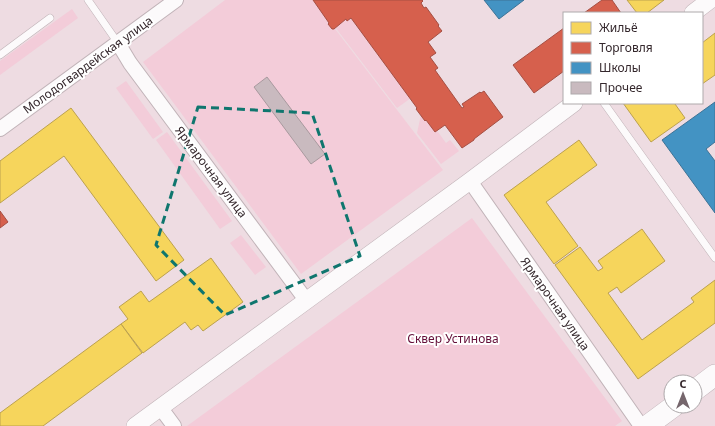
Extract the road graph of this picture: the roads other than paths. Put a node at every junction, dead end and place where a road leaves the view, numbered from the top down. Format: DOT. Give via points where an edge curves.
graph roads {
  1 [pos="88,0"];
  2 [pos="176,0"];
  3 [pos="710,0"];
  4 [pos="694,12"];
  5 [pos="50,18"];
  6 [pos="118,43"];
  7 [pos="0,55"];
  8 [pos="573,104"];
  9 [pos="605,104"];
  10 [pos="0,130"];
  11 [pos="470,181"];
  12 [pos="715,258"];
  13 [pos="306,300"];
  14 [pos="715,375"];
  15 [pos="703,384"];
  16 [pos="160,407"];
  17 [pos="663,414"];
  18 [pos="135,426"];
  19 [pos="174,426"];
  20 [pos="641,426"];
  21 [pos="647,426"];
  1 -- 6 [label="lane"];
  2 -- 6 [label="street, Молодогвардейская улица"];
  3 -- 4 [label="street"];
  5 -- 7 [label="lane"];
  6 -- 10 [label="street, Молодогвардейская улица"];
  6 -- 13 [label="street, Ярмарочная улица" via="134,69"];
  8 -- 11 [label="street"];
  9 -- 12 [label="lane"];
  11 -- 13 [label="street"];
  11 -- 20 [label="street, Ярмарочная улица"];
  13 -- 16 [label="street"];
  14 -- 15 [label="main road"];
  16 -- 18 [label="street"];
  16 -- 19 [label="street"];
  17 -- 21 [label="main road"];
}
